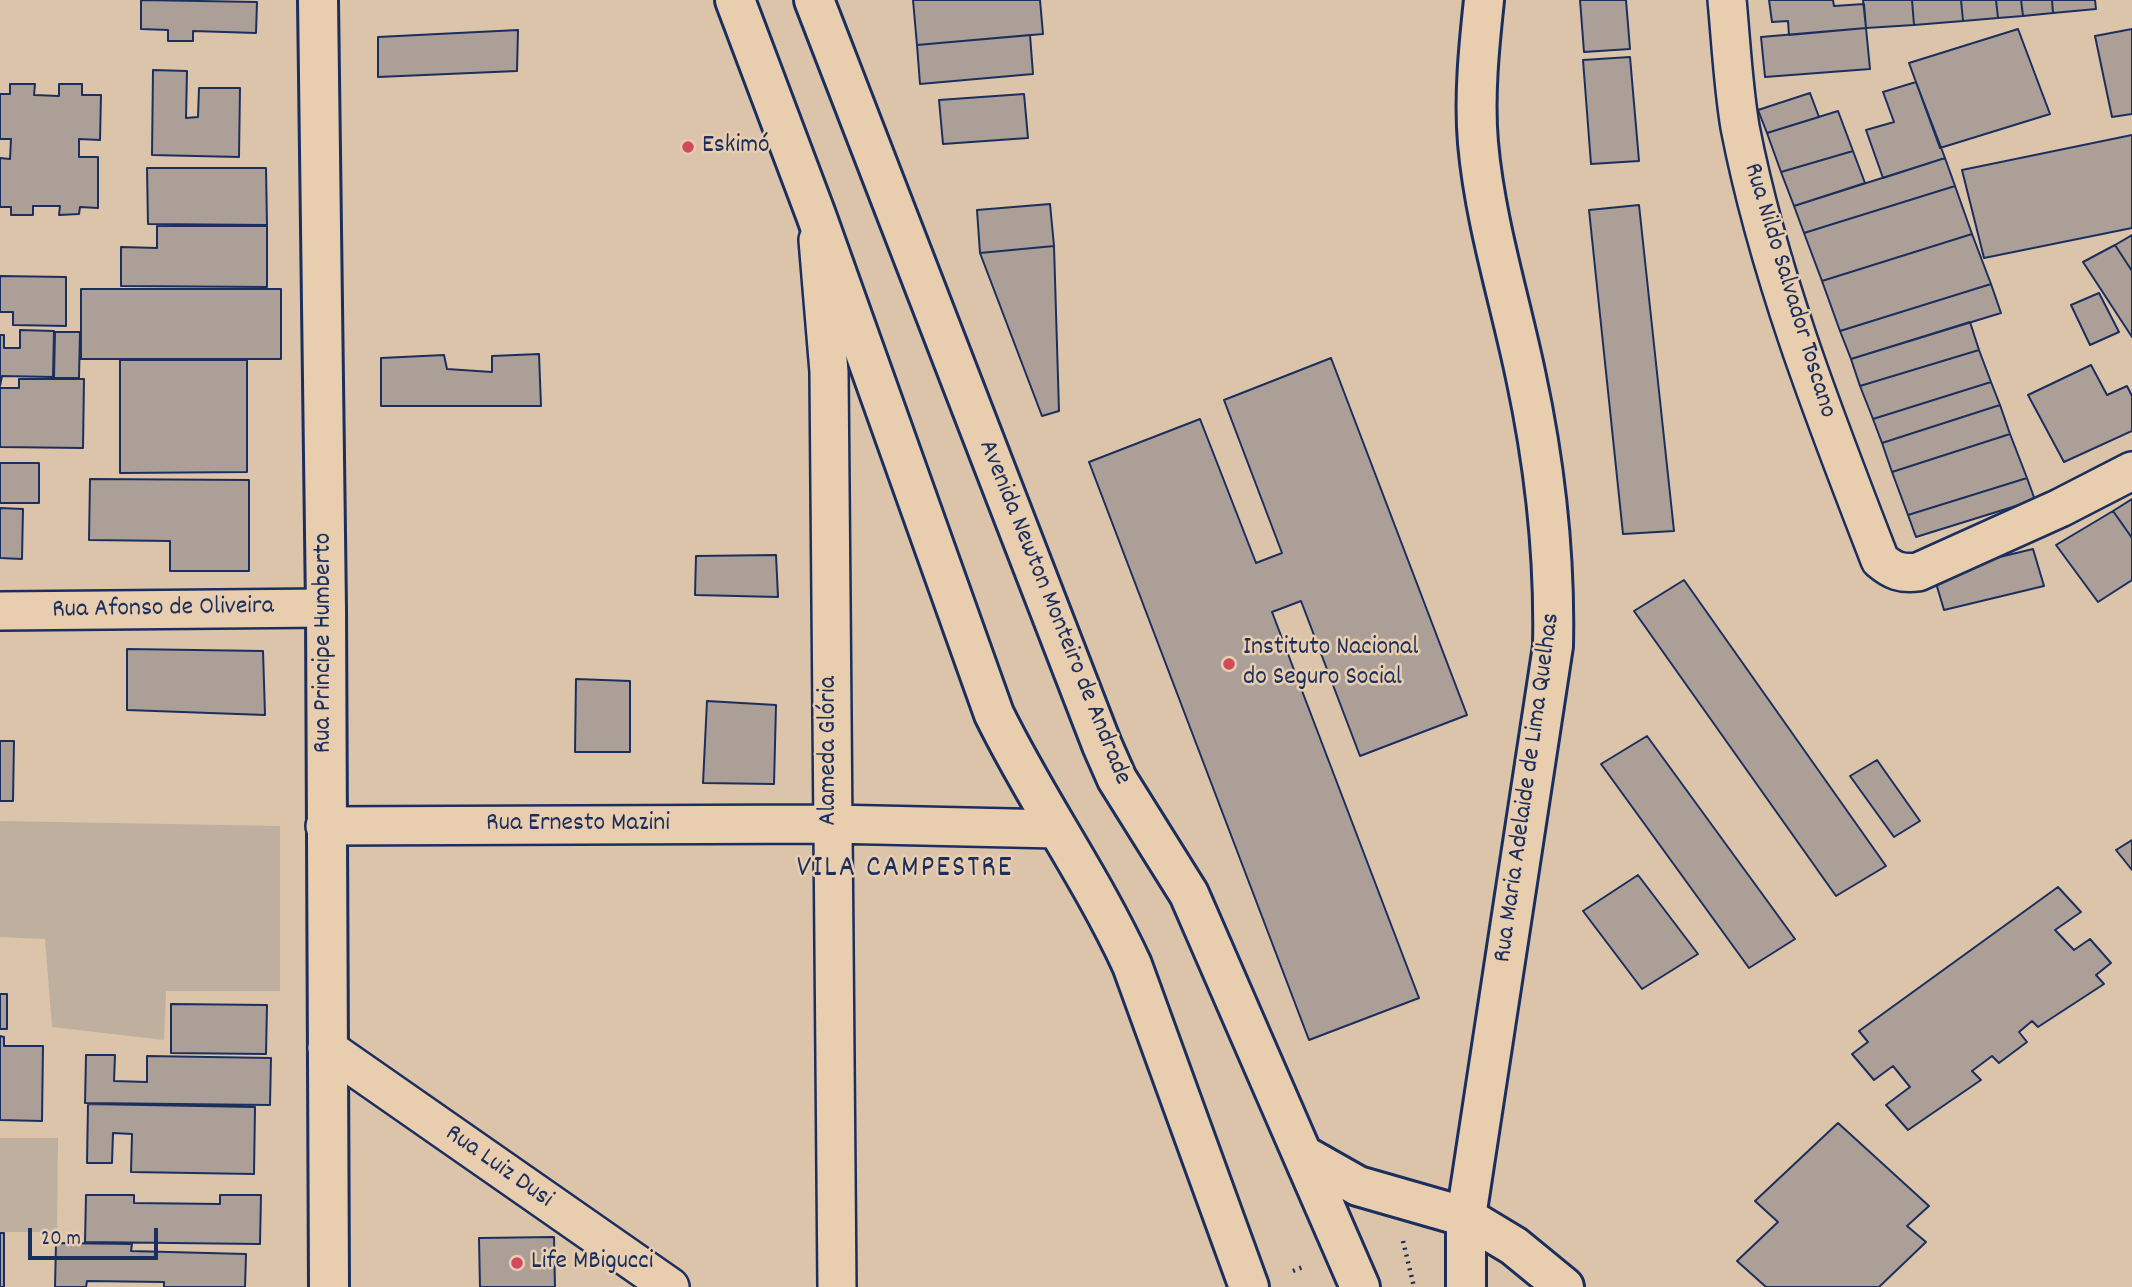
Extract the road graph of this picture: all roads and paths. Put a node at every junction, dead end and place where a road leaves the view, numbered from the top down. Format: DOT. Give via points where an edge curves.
graph roads {
  1 [pos="318,0"];
  2 [pos="735,0"];
  3 [pos="1484,0"];
  4 [pos="1727,0"];
  5 [pos="819,6"];
  6 [pos="816,215"];
  7 [pos="2132,471"];
  8 [pos="326,608"];
  9 [pos="0,611"];
  10 [pos="831,824"];
  11 [pos="325,825"];
  12 [pos="1057,829"];
  13 [pos="327,1048"];
  14 [pos="1305,1156"];
  15 [pos="1466,1217"];
  16 [pos="1403,1231"];
  17 [pos="329,1287"];
  18 [pos="670,1287"];
  19 [pos="838,1287"];
  20 [pos="1249,1287"];
  21 [pos="1360,1287"];
  22 [pos="1414,1287"];
  23 [pos="1466,1287"];
  24 [pos="1564,1287"];
  1 -- 8 [label="street, Rua Principe Humberto"];
  2 -- 6 [label="street"];
  3 -- 15 [label="street, Rua Maria Adelaide de Lima Quelhas" via="1478,143 1495,243 1527,381 1555,582 1553,646"];
  4 -- 7 [label="street, Rua Nildo Salvador Toscano" via="1740,124 1760,214 1807,371 1880,560 1903,573 1918,572"];
  5 -- 14 [label="street, Avenida Newton Monteiro de Andrade" via="1102,745 1117,779 1189,894"];
  6 -- 10 [label="street, Alameda Glória" via="829,372"];
  6 -- 12 [label="street" via="994,714"];
  8 -- 9 [label="street, Rua Afonso de Oliveira"];
  8 -- 11 [label="street, Rua Principe Humberto"];
  10 -- 11 [label="street, Rua Ernesto Mazini"];
  10 -- 12 [label="street, Rua Ernesto Mazini"];
  10 -- 19 [label="street, Alameda Glória"];
  11 -- 13 [label="street, Rua Principe Humberto"];
  12 -- 20 [label="street" via="1132,965"];
  13 -- 17 [label="street, Rua Principe Humberto"];
  13 -- 18 [label="street, Rua Luiz Dusi"];
  14 -- 15 [label="street" via="1358,1186"];
  14 -- 21 [label="street, Avenida Newton Monteiro de Andrade"];
  15 -- 23 [label="street, Rua Maria Adelaide de Lima Quelhas"];
  15 -- 24 [label="street"];
  16 -- 22 [label="path"];
}
